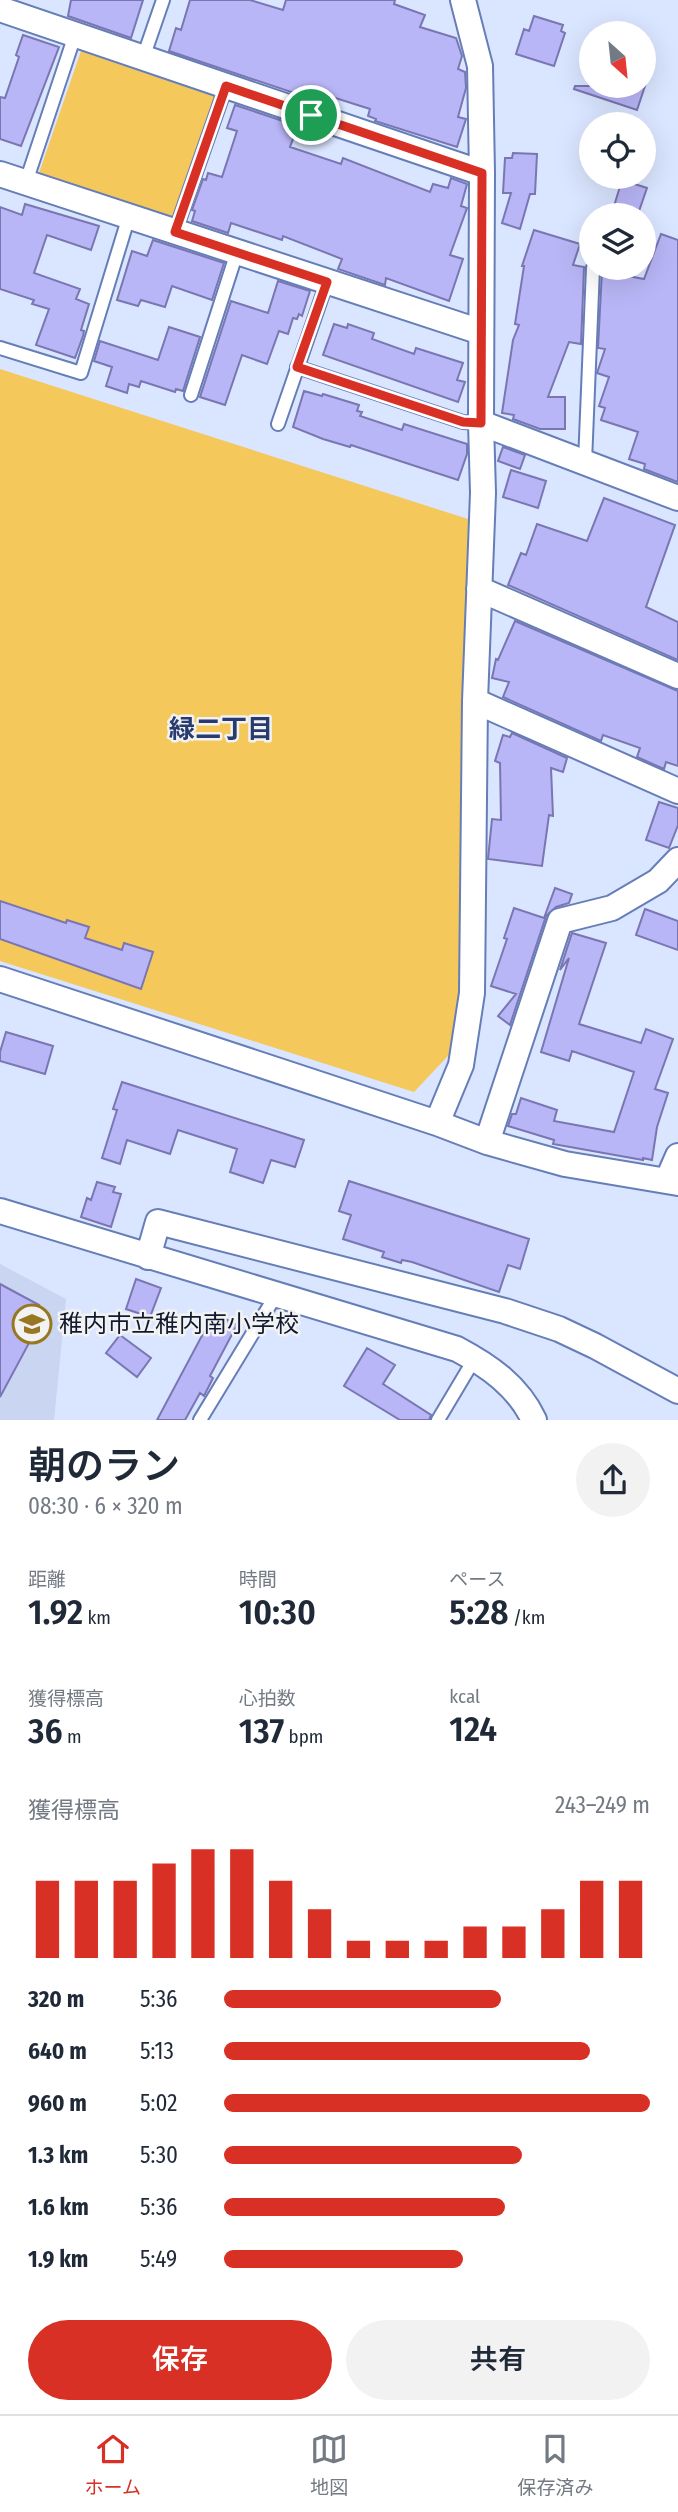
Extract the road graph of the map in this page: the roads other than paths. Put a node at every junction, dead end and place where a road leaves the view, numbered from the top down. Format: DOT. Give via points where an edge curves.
graph roads {
  1 [pos="163,0"];
  2 [pos="463,0"];
  3 [pos="0,9"];
  4 [pos="75,35"];
  5 [pos="144,58"];
  6 [pos="226,86"];
  7 [pos="482,173"];
  8 [pos="0,174"];
  9 [pos="26,182"];
  10 [pos="129,216"];
  11 [pos="175,232"];
  12 [pos="237,252"];
  13 [pos="593,280"];
  14 [pos="327,282"];
  15 [pos="481,332"];
  16 [pos="0,348"];
  17 [pos="297,367"];
  18 [pos="191,395"];
  19 [pos="481,423"];
  20 [pos="278,424"];
  21 [pos="585,462"];
  22 [pos="678,498"];
  23 [pos="479,589"];
  24 [pos="678,676"];
  25 [pos="475,701"];
  26 [pos="678,791"];
  27 [pos="678,860"];
  28 [pos="0,979"];
  29 [pos="437,1123"];
  30 [pos="487,1142"];
  31 [pos="678,1156"];
  32 [pos="672,1182"];
  33 [pos="0,1211"];
  34 [pos="148,1256"];
  35 [pos="276,1296"];
  36 [pos="475,1358"];
  37 [pos="678,1391"];
  38 [pos="200,1420"];
  39 [pos="438,1420"];
  40 [pos="534,1420"];
  1 -- 5 [label="lane"];
  2 -- 7 [label="street" via="480,66"];
  3 -- 4 [label="street"];
  4 -- 5 [label="street"];
  4 -- 9 [label="lane"];
  5 -- 6 [label="street"];
  6 -- 7 [label="street"];
  6 -- 11 [label="lane"];
  7 -- 15 [label="street"];
  8 -- 9 [label="street"];
  9 -- 10 [label="street"];
  10 -- 11 [label="street"];
  10 -- 16 [label="lane" via="81,373"];
  11 -- 12 [label="street"];
  12 -- 14 [label="street"];
  12 -- 18 [label="lane"];
  13 -- 21 [label="lane"];
  14 -- 15 [label="street"];
  14 -- 17 [label="lane"];
  15 -- 19 [label="street"];
  17 -- 19 [label="lane" via="463,422"];
  17 -- 20 [label="lane"];
  19 -- 21 [label="street"];
  19 -- 23 [label="street" via="484,493"];
  21 -- 22 [label="street"];
  23 -- 24 [label="street"];
  23 -- 25 [label="street"];
  25 -- 26 [label="street"];
  25 -- 29 [label="street" via="472,993 461,1065"];
  27 -- 30 [label="street" via="658,880 612,908 561,921"];
  28 -- 29 [label="street"];
  29 -- 30 [label="street"];
  30 -- 32 [label="street" via="565,1164"];
  31 -- 32 [label="street"];
  33 -- 34 [label="street"];
  34 -- 35 [label="street"];
  34 -- 37 [label="street" via="158,1222 505,1311 596,1346"];
  35 -- 36 [label="street"];
  35 -- 38 [label="lane"];
  36 -- 39 [label="lane"];
  36 -- 40 [label="street" via="514,1389"];
}
